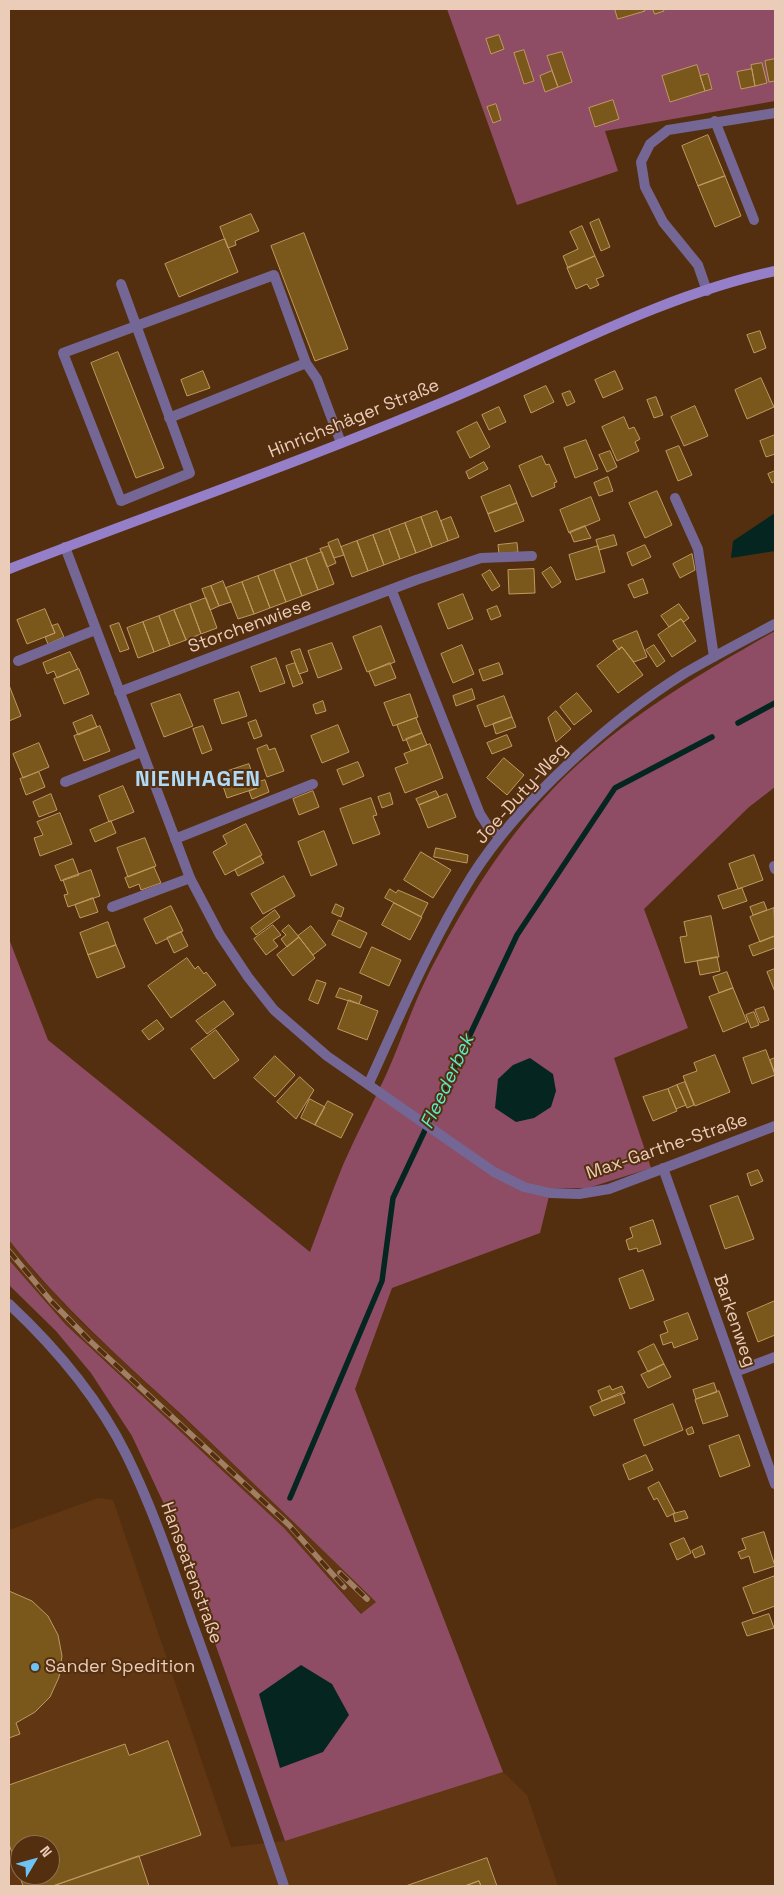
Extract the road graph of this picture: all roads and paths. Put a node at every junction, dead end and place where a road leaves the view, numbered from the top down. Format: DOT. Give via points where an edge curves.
graph roads {
  1 [pos="775,112"];
  2 [pos="715,121"];
  3 [pos="754,220"];
  4 [pos="775,271"];
  5 [pos="121,284"];
  6 [pos="707,291"];
  7 [pos="135,326"];
  8 [pos="306,363"];
  9 [pos="169,418"];
  10 [pos="341,443"];
  11 [pos="675,498"];
  12 [pos="65,547"];
  13 [pos="532,556"];
  14 [pos="9,569"];
  15 [pos="392,591"];
  16 [pos="775,624"];
  17 [pos="95,630"];
  18 [pos="714,657"];
  19 [pos="18,661"];
  20 [pos="119,692"];
  21 [pos="141,752"];
  22 [pos="65,782"];
  23 [pos="313,784"];
  24 [pos="500,837"];
  25 [pos="175,839"];
  26 [pos="190,878"];
  27 [pos="112,907"];
  28 [pos="369,1083"];
  29 [pos="775,1126"];
  30 [pos="663,1168"];
  31 [pos="9,1304"];
  32 [pos="775,1357"];
  33 [pos="735,1372"];
  34 [pos="775,1484"];
  35 [pos="284,1886"];
  1 -- 2 [label="street"];
  2 -- 3 [label="street"];
  2 -- 6 [label="street" via="668,130 650,144 641,162 644,186 658,213 698,265"];
  4 -- 6 [label="main road, Hinrichshäger Straße"];
  5 -- 7 [label="street"];
  6 -- 10 [label="main road, Hinrichshäger Straße" via="602,331 447,401"];
  7 -- 8 [label="street" via="274,275"];
  7 -- 9 [label="street"];
  7 -- 9 [label="street" via="64,353 121,501 190,473"];
  8 -- 9 [label="street"];
  8 -- 10 [label="street" via="317,379"];
  10 -- 12 [label="main road, Hinrichshäger Straße"];
  11 -- 18 [label="street" via="698,549"];
  12 -- 14 [label="main road, Hinrichshäger Straße"];
  12 -- 17 [label="street, Max-Garthe-Straße"];
  13 -- 15 [label="street, Storchenwiese" via="481,558"];
  15 -- 20 [label="street, Storchenwiese"];
  15 -- 24 [label="street" via="480,814"];
  16 -- 18 [label="street, Joe-Duty-Weg"];
  17 -- 19 [label="street"];
  17 -- 20 [label="street, Max-Garthe-Straße"];
  18 -- 24 [label="street, Joe-Duty-Weg" via="654,694 594,741"];
  20 -- 21 [label="street, Max-Garthe-Straße"];
  21 -- 22 [label="street"];
  21 -- 25 [label="street, Max-Garthe-Straße"];
  23 -- 25 [label="street"];
  24 -- 28 [label="street, Joe-Duty-Weg" via="448,917 418,974"];
  25 -- 26 [label="street, Max-Garthe-Straße"];
  26 -- 27 [label="street"];
  26 -- 28 [label="street, Max-Garthe-Straße" via="220,935 274,1010 327,1056"];
  28 -- 30 [label="street, Max-Garthe-Straße" via="494,1172 524,1187 550,1193 579,1194 609,1189"];
  29 -- 30 [label="street, Max-Garthe-Straße"];
  30 -- 33 [label="street, Barkenweg"];
  31 -- 35 [label="street, Hanseatenstraße" via="61,1359 99,1408 126,1454 150,1506 225,1711"];
  32 -- 33 [label="street"];
  33 -- 34 [label="street, Barkenweg"];
}
